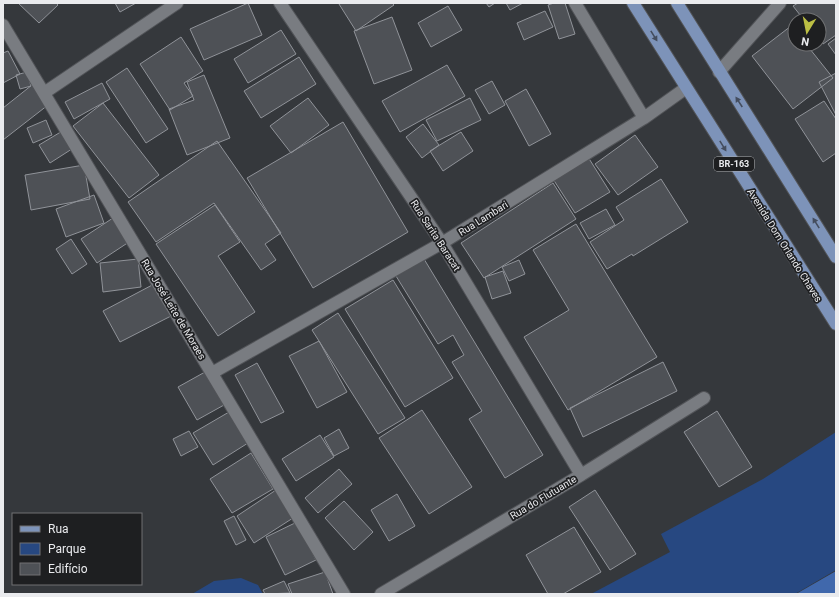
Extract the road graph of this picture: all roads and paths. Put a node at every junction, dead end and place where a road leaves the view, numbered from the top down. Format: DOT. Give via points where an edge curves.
graph roads {
  1 [pos="176,3"];
  2 [pos="280,3"];
  3 [pos="575,3"];
  4 [pos="633,3"];
  5 [pos="677,3"];
  6 [pos="780,3"];
  7 [pos="3,24"];
  8 [pos="720,72"];
  9 [pos="686,88"];
  10 [pos="44,93"];
  11 [pos="644,118"];
  12 [pos="442,243"];
  13 [pos="836,257"];
  14 [pos="836,324"];
  15 [pos="212,374"];
  16 [pos="704,398"];
  17 [pos="581,475"];
  18 [pos="344,594"];
  19 [pos="381,594"];
  1 -- 10 [label="street"];
  2 -- 12 [label="street, Rua Sarita Baracat"];
  3 -- 11 [label="street"];
  4 -- 9 [label="main road, Avenida Dom Orlando Chaves / BR-163, one-way"];
  5 -- 8 [label="main road"];
  6 -- 8 [label="street"];
  7 -- 10 [label="street, Rua José Leite de Moraes"];
  13 -- 8 [label="main road, one-way"];
  9 -- 11 [label="street, Rua Lambari"];
  9 -- 14 [label="main road, Avenida Dom Orlando Chaves / BR-163, one-way"];
  10 -- 15 [label="street, Rua José Leite de Moraes"];
  11 -- 12 [label="street, Rua Lambari"];
  12 -- 15 [label="street, Rua Lambari"];
  12 -- 17 [label="street, Rua Sarita Baracat"];
  15 -- 18 [label="street, Rua José Leite de Moraes"];
  16 -- 17 [label="street, Rua do Flutuante"];
  17 -- 19 [label="street, Rua do Flutuante"];
}
